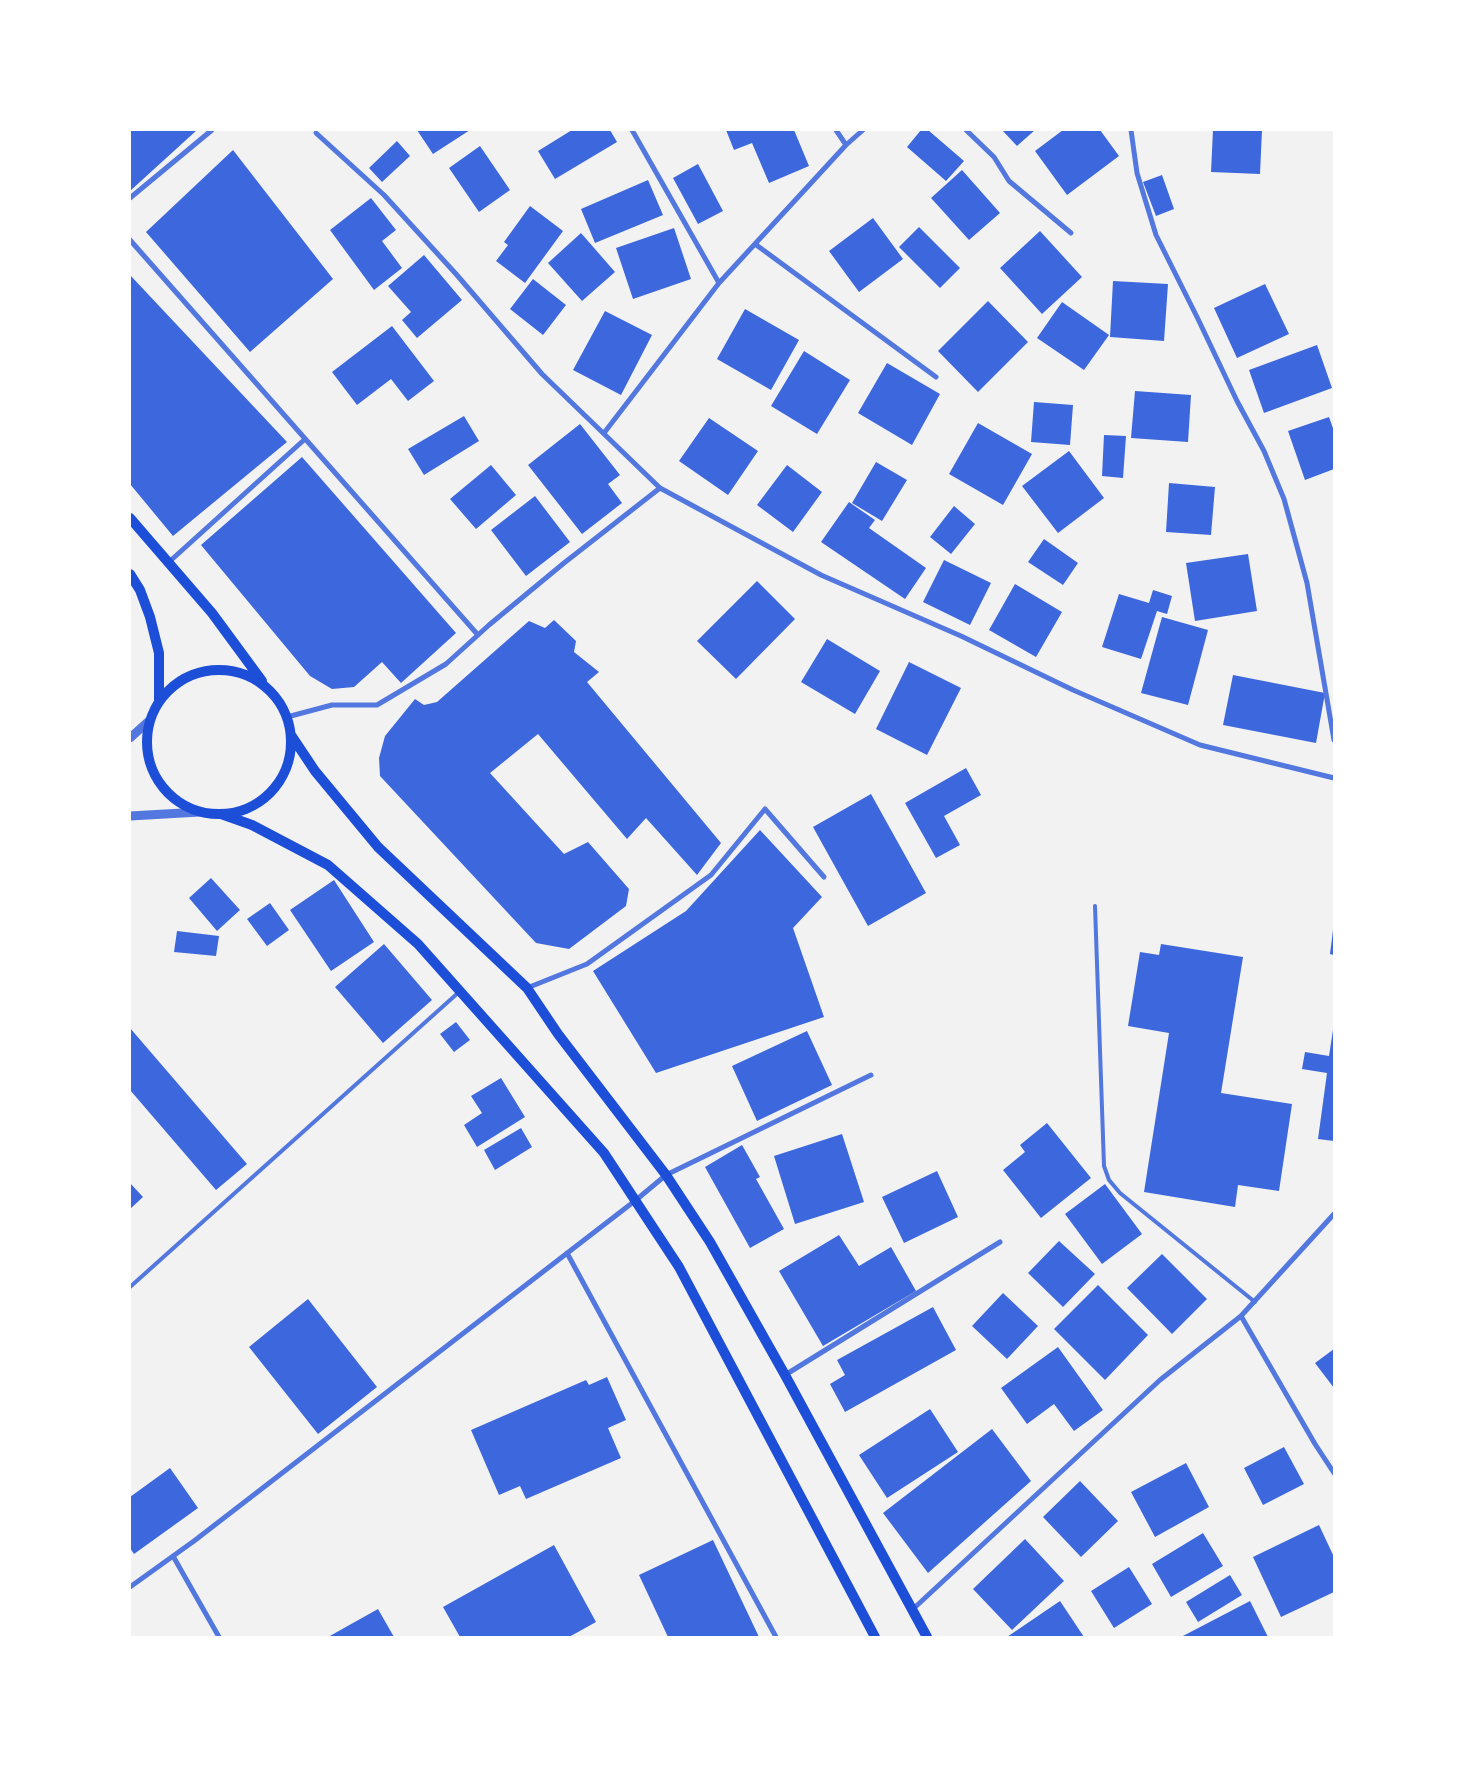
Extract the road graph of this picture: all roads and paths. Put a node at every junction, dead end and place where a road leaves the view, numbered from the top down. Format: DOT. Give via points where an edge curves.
graph roads {
  1 [pos="212,130"];
  2 [pos="632,130"];
  3 [pos="836,130"];
  4 [pos="863,130"];
  5 [pos="966,130"];
  6 [pos="1131,130"];
  7 [pos="316,133"];
  8 [pos="846,145"];
  9 [pos="130,198"];
  10 [pos="1071,233"];
  11 [pos="130,240"];
  12 [pos="755,244"];
  13 [pos="719,283"];
  14 [pos="936,377"];
  15 [pos="604,433"];
  16 [pos="305,440"];
  17 [pos="660,488"];
  18 [pos="130,518"];
  19 [pos="170,562"];
  20 [pos="130,574"];
  21 [pos="478,635"];
  22 [pos="266,686"];
  23 [pos="159,701"];
  24 [pos="287,717"];
  25 [pos="150,720"];
  26 [pos="291,735"];
  27 [pos="130,738"];
  28 [pos="1334,740"];
  29 [pos="1334,778"];
  30 [pos="200,812"];
  31 [pos="221,814"];
  32 [pos="130,816"];
  33 [pos="824,877"];
  34 [pos="1095,906"];
  35 [pos="527,988"];
  36 [pos="461,991"];
  37 [pos="871,1075"];
  38 [pos="666,1175"];
  39 [pos="636,1200"];
  40 [pos="1334,1214"];
  41 [pos="1000,1242"];
  42 [pos="566,1254"];
  43 [pos="130,1287"];
  44 [pos="1255,1302"];
  45 [pos="1241,1316"];
  46 [pos="785,1375"];
  47 [pos="1334,1473"];
  48 [pos="173,1556"];
  49 [pos="130,1587"];
  50 [pos="912,1610"];
  51 [pos="219,1637"];
  52 [pos="776,1637"];
  53 [pos="875,1637"];
  54 [pos="926,1637"];
  1 -- 9 [label="street"];
  2 -- 13 [label="street"];
  3 -- 8 [label="street"];
  4 -- 8 [label="street"];
  5 -- 10 [label="street" via="994,157 1008,181"];
  6 -- 28 [label="street" via="1137,173 1156,235 1264,451 1284,498 1307,582"];
  7 -- 15 [label="street" via="384,195 542,374"];
  8 -- 12 [label="street"];
  11 -- 16 [label="street"];
  12 -- 13 [label="street"];
  12 -- 14 [label="street"];
  13 -- 15 [label="street"];
  15 -- 17 [label="street"];
  16 -- 19 [label="street"];
  16 -- 21 [label="street"];
  17 -- 21 [label="street"];
  17 -- 29 [label="street" via="821,575 1200,745"];
  18 -- 19 [label="main road"];
  19 -- 22 [label="main road"];
  20 -- 23 [label="main road" via="150,617 159,653"];
  21 -- 24 [label="street" via="446,664 377,705 332,705"];
  22 -- 23 [label="main road" via="242,673 209,670 190,675 172,686"];
  22 -- 24 [label="main road"];
  23 -- 25 [label="main road"];
  24 -- 26 [label="main road"];
  25 -- 27 [label="street"];
  25 -- 30 [label="main road" via="146,739 156,777 167,792"];
  26 -- 31 [label="main road" via="290,755 273,790 258,803 240,811"];
  26 -- 35 [label="main road" via="315,771 378,847"];
  30 -- 31 [label="main road"];
  30 -- 32 [label="street"];
  31 -- 36 [label="main road" via="252,825 328,865 418,944"];
  33 -- 35 [label="street" via="765,809 711,875 587,964"];
  34 -- 44 [label="lane" via="1104,1166 1109,1180 1120,1193"];
  35 -- 38 [label="main road" via="558,1034"];
  36 -- 39 [label="main road" via="604,1153"];
  36 -- 43 [label="lane"];
  37 -- 38 [label="street"];
  38 -- 39 [label="street"];
  38 -- 46 [label="main road" via="710,1242"];
  39 -- 42 [label="street"];
  39 -- 53 [label="main road" via="680,1266"];
  40 -- 44 [label="street"];
  41 -- 46 [label="street"];
  42 -- 48 [label="street"];
  42 -- 52 [label="street"];
  44 -- 45 [label="street"];
  45 -- 47 [label="street"];
  45 -- 50 [label="street" via="1160,1380"];
  46 -- 50 [label="main road"];
  48 -- 49 [label="street"];
  48 -- 51 [label="street"];
  50 -- 54 [label="main road"];
}
